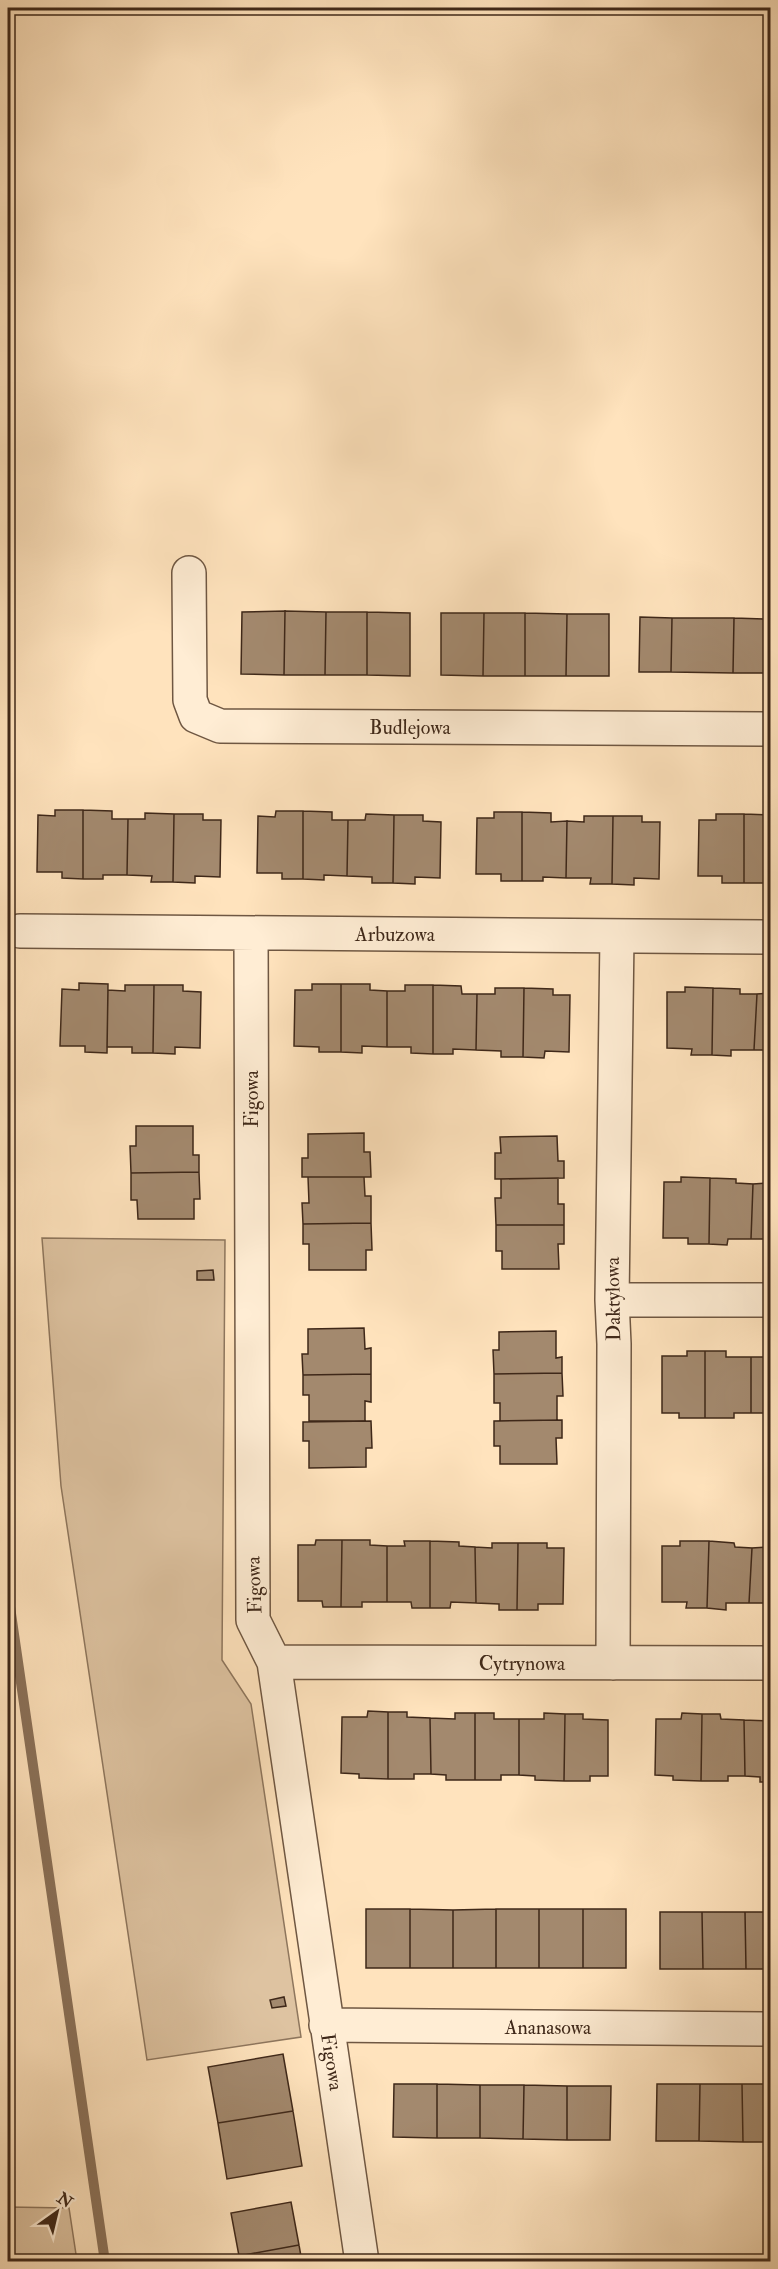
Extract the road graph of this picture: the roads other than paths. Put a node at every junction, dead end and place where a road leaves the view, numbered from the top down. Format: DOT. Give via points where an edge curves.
graph roads {
  1 [pos="189,573"];
  2 [pos="771,729"];
  3 [pos="20,932"];
  4 [pos="251,933"];
  5 [pos="617,936"];
  6 [pos="771,937"];
  7 [pos="612,1300"];
  8 [pos="771,1300"];
  9 [pos="273,1662"];
  10 [pos="613,1663"];
  11 [pos="771,1663"];
  12 [pos="326,2025"];
  13 [pos="771,2029"];
  14 [pos="362,2262"];
  1 -- 2 [label="street, Budlejowa" via="190,700 196,716 220,726"];
  3 -- 4 [label="street, Arbuzowa"];
  4 -- 5 [label="street, Arbuzowa"];
  4 -- 9 [label="street, Figowa" via="253,1620"];
  5 -- 6 [label="street, Arbuzowa"];
  5 -- 7 [label="street, Daktylowa"];
  7 -- 8 [label="street"];
  7 -- 10 [label="street, Daktylowa"];
  9 -- 10 [label="street, Cytrynowa"];
  9 -- 12 [label="street, Figowa"];
  10 -- 11 [label="street, Cytrynowa"];
  12 -- 13 [label="street, Ananasowa"];
  12 -- 14 [label="street, Figowa"];
}
